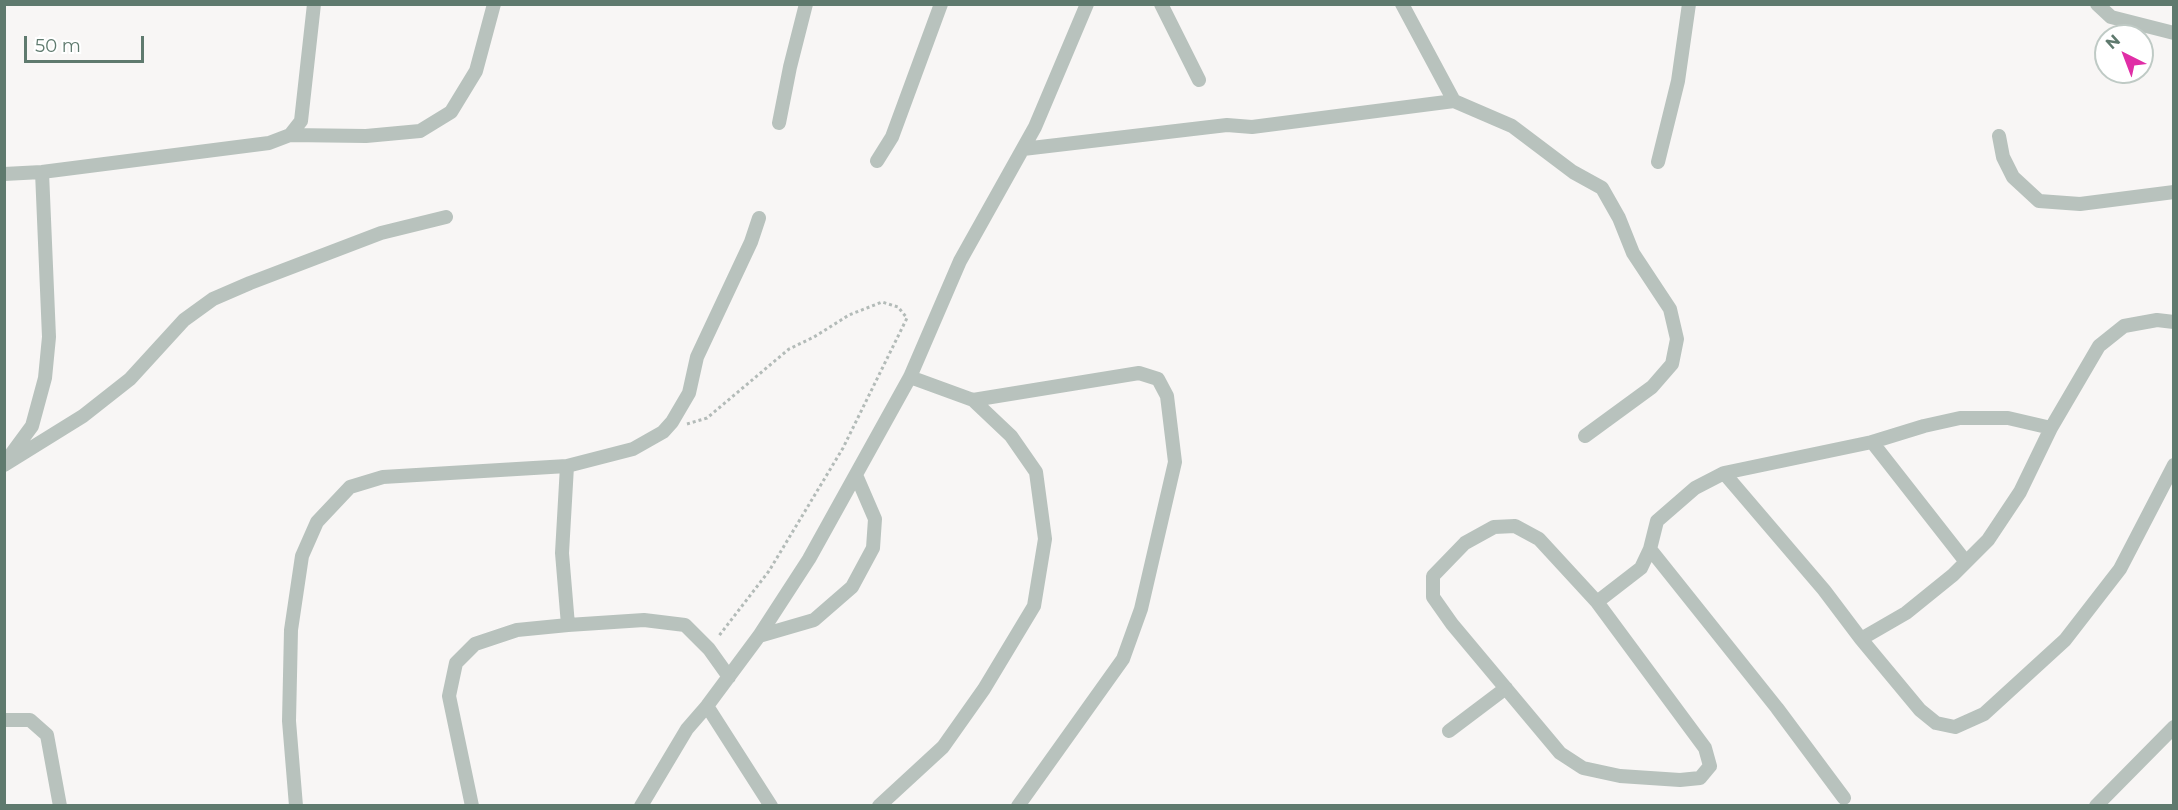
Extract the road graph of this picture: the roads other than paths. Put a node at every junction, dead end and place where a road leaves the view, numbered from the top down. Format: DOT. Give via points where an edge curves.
graph roads {
  1 [pos="314,4"];
  2 [pos="494,4"];
  3 [pos="806,4"];
  4 [pos="941,4"];
  5 [pos="1087,4"];
  6 [pos="1161,4"];
  7 [pos="1402,4"];
  8 [pos="1689,4"];
  9 [pos="2097,4"];
  10 [pos="2174,33"];
  11 [pos="1199,80"];
  12 [pos="1454,101"];
  13 [pos="779,123"];
  14 [pos="290,135"];
  15 [pos="1999,136"];
  16 [pos="1023,149"];
  17 [pos="877,161"];
  18 [pos="1658,162"];
  19 [pos="42,172"];
  20 [pos="4,174"];
  21 [pos="2174,192"];
  22 [pos="446,217"];
  23 [pos="759,218"];
  24 [pos="2174,322"];
  25 [pos="910,377"];
  26 [pos="973,400"];
  27 [pos="2051,428"];
  28 [pos="1585,436"];
  29 [pos="1872,442"];
  30 [pos="4,465"];
  31 [pos="2174,465"];
  32 [pos="567,466"];
  33 [pos="1724,473"];
  34 [pos="855,475"];
  35 [pos="1650,549"];
  36 [pos="1966,562"];
  37 [pos="1597,602"];
  38 [pos="568,625"];
  39 [pos="759,636"];
  40 [pos="1861,639"];
  41 [pos="729,677"];
  42 [pos="1506,688"];
  43 [pos="707,706"];
  44 [pos="4,720"];
  45 [pos="2174,727"];
  46 [pos="1449,731"];
  47 [pos="1844,798"];
  48 [pos="60,806"];
  49 [pos="296,806"];
  50 [pos="472,806"];
  51 [pos="640,806"];
  52 [pos="771,806"];
  53 [pos="879,806"];
  54 [pos="1018,806"];
  55 [pos="2096,806"];
  1 -- 14 [label="street" via="301,121"];
  2 -- 14 [label="street" via="476,71 451,112 420,131 366,136"];
  3 -- 13 [label="street"];
  4 -- 17 [label="street" via="892,137"];
  5 -- 16 [label="street"];
  6 -- 11 [label="street"];
  7 -- 12 [label="street"];
  8 -- 18 [label="street" via="1678,81"];
  9 -- 10 [label="street" via="2111,16"];
  12 -- 16 [label="street" via="1252,127 1227,125"];
  12 -- 28 [label="street" via="1512,126 1573,172 1602,188 1633,253 1670,309 1677,339 1672,364 1652,387"];
  14 -- 19 [label="street" via="269,143"];
  15 -- 21 [label="street" via="2003,157 2013,177 2039,201 2080,204"];
  16 -- 25 [label="street" via="960,261"];
  19 -- 20 [label="street"];
  19 -- 30 [label="street" via="49,337 45,378 32,426"];
  22 -- 30 [label="street" via="381,233 213,299 184,320 130,379 84,416"];
  23 -- 32 [label="street" via="701,347 689,393 663,432 633,449"];
  24 -- 27 [label="street" via="2157,320 2124,327 2099,346"];
  25 -- 26 [label="street"];
  25 -- 34 [label="street"];
  26 -- 53 [label="street" via="1011,436 1036,472 1045,539 1034,606 943,747"];
  26 -- 54 [label="street" via="1139,373 1158,380 1167,396 1175,462 1141,609 1123,659"];
  27 -- 29 [label="street" via="2008,418 1960,418"];
  27 -- 36 [label="street" via="2020,492 1988,540"];
  29 -- 33 [label="street"];
  29 -- 36 [label="street"];
  31 -- 40 [label="street" via="2120,569 2065,640 1984,714 1955,728 1936,723 1920,710"];
  32 -- 38 [label="street" via="562,553"];
  32 -- 49 [label="street" via="383,477 350,487 317,522 302,556 291,630 289,721"];
  33 -- 35 [label="street" via="1695,488 1657,521"];
  33 -- 40 [label="street"];
  34 -- 39 [label="street" via="809,559"];
  34 -- 39 [label="street" via="875,519 873,548 852,587 814,620"];
  35 -- 37 [label="street" via="1641,568"];
  35 -- 47 [label="street"];
  36 -- 40 [label="street" via="1906,613"];
  37 -- 42 [label="street" via="1539,539 1515,526 1494,527 1465,543 1433,576 1433,597"];
  37 -- 42 [label="street" via="1705,748 1710,766 1700,778 1620,776 1582,768 1560,753"];
  38 -- 41 [label="street" via="644,620 685,625"];
  38 -- 50 [label="street" via="506,633 475,644 456,663 449,696"];
  39 -- 41 [label="street"];
  41 -- 43 [label="street"];
  42 -- 46 [label="street"];
  43 -- 51 [label="street" via="687,729"];
  43 -- 52 [label="street"];
  44 -- 48 [label="street" via="30,720 47,735"];
  45 -- 55 [label="street"];
}
